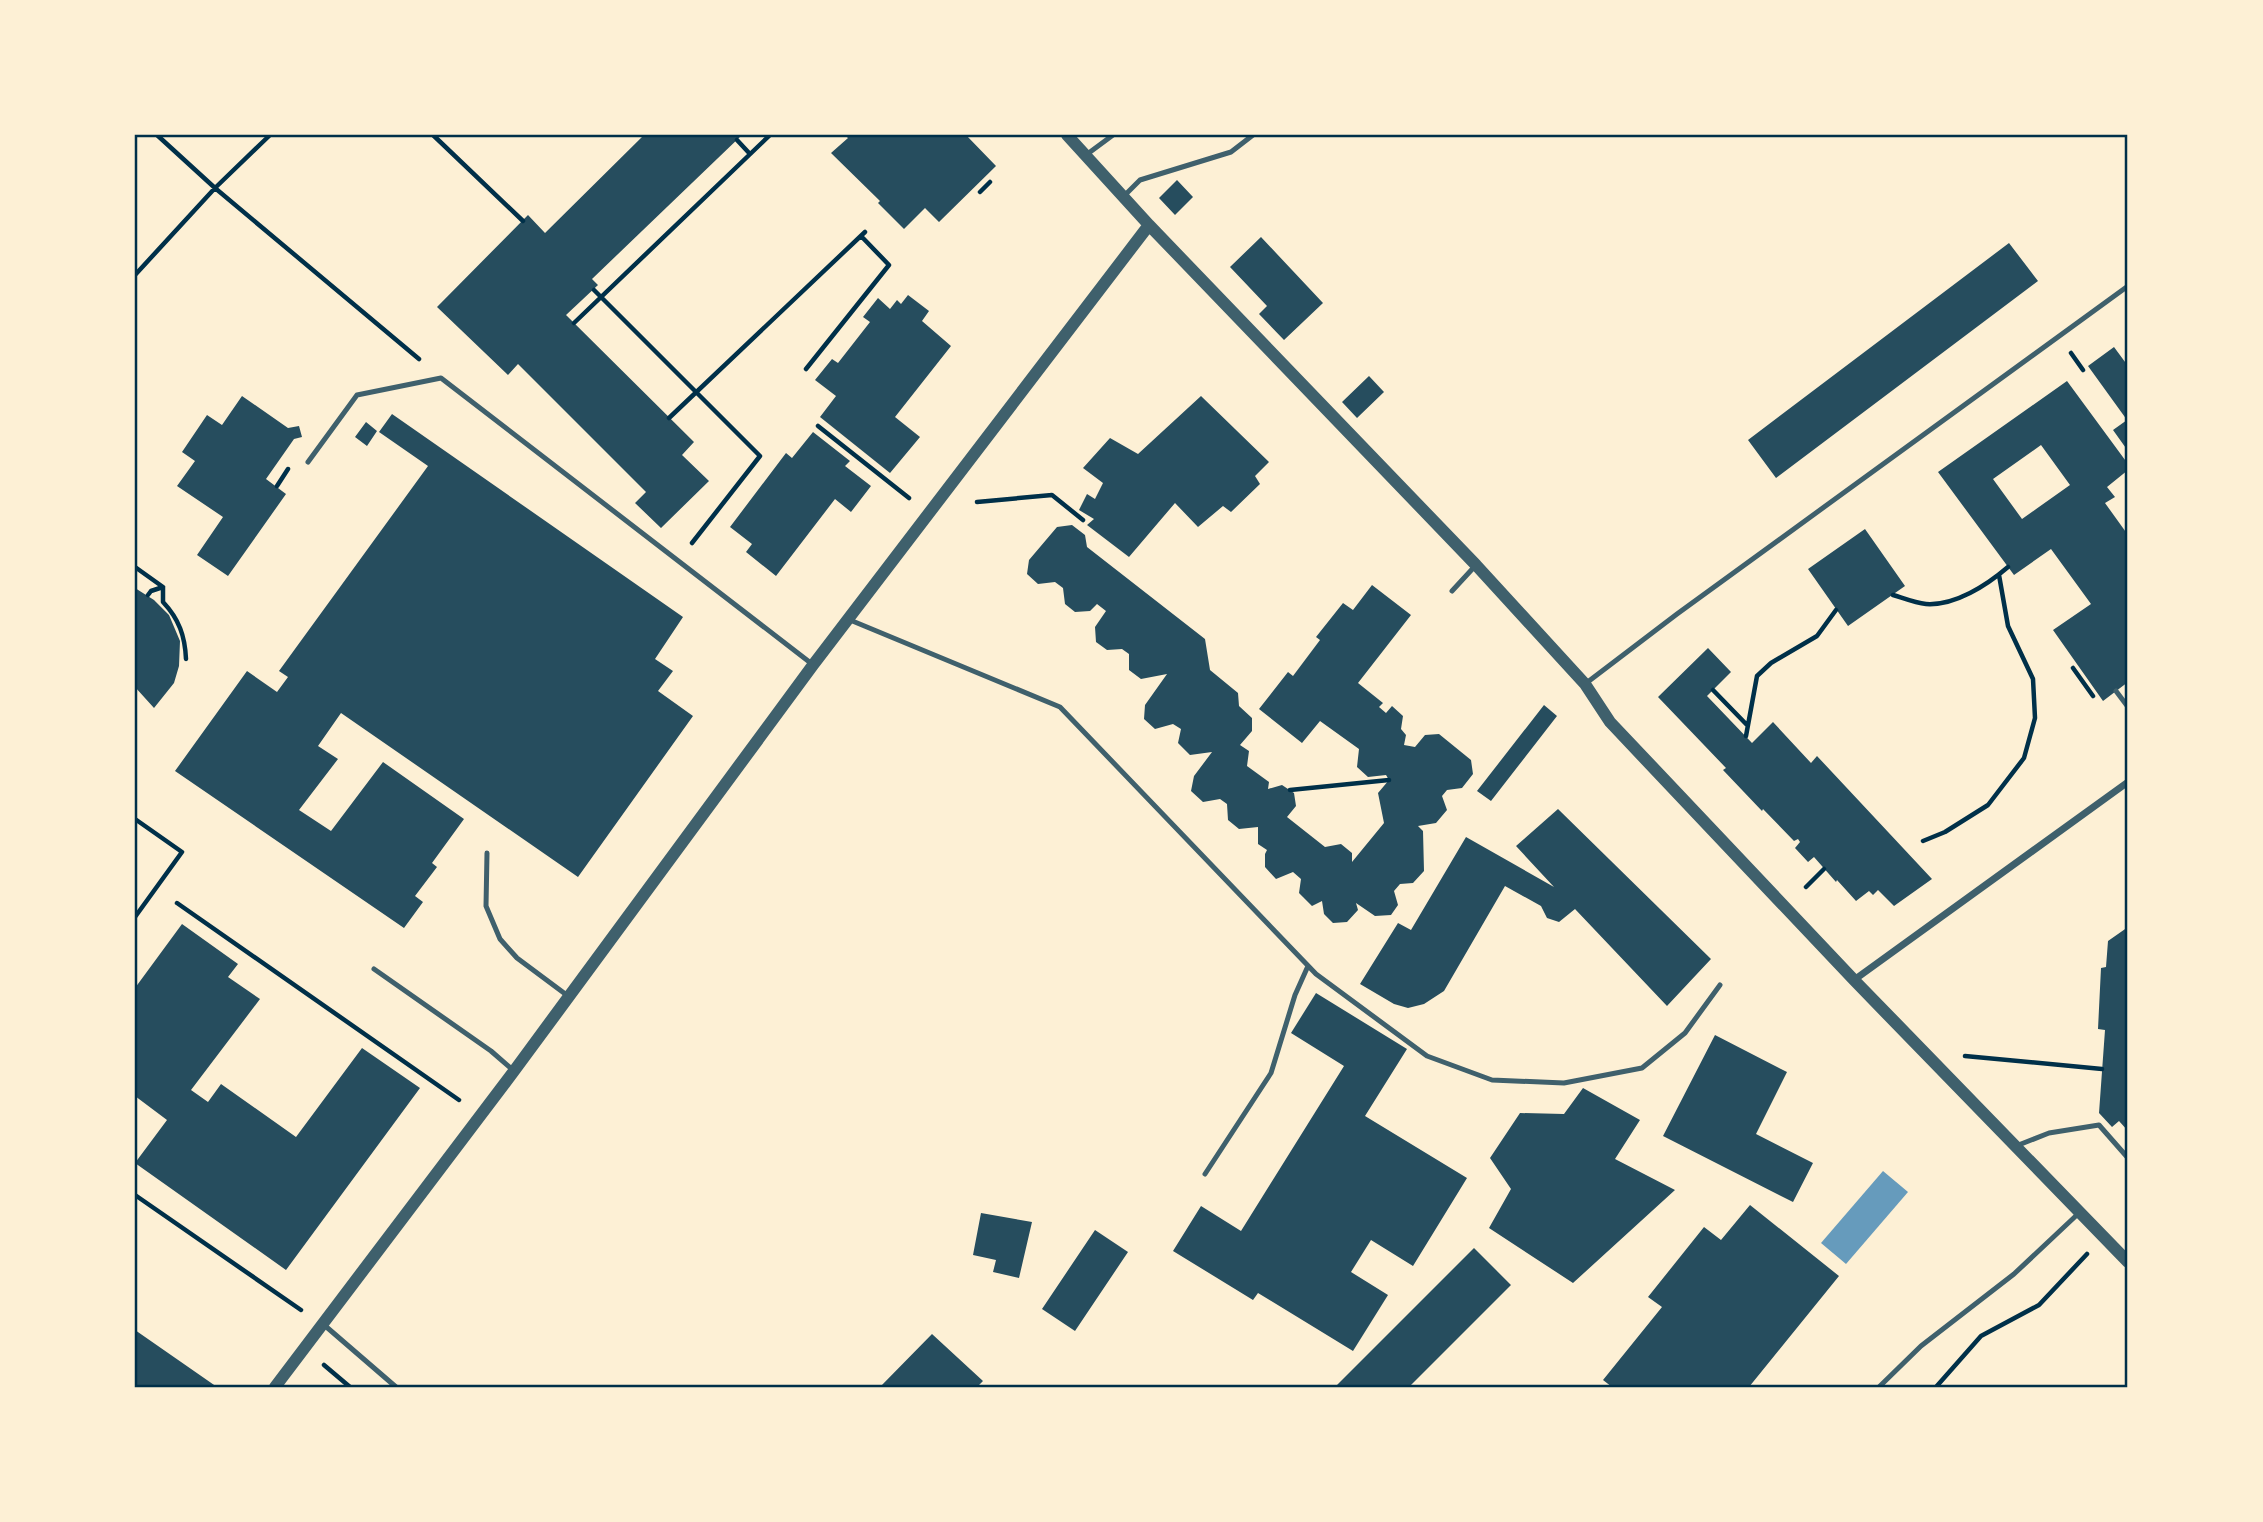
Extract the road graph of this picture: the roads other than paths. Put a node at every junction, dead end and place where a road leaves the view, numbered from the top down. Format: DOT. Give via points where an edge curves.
graph roads {
  1 [pos="1067,135"];
  2 [pos="1113,135"];
  3 [pos="1253,135"];
  4 [pos="1086,155"];
  5 [pos="1124,195"];
  6 [pos="1149,225"];
  7 [pos="2128,286"];
  8 [pos="308,462"];
  9 [pos="1476,565"];
  10 [pos="1452,591"];
  11 [pos="848,619"];
  12 [pos="813,665"];
  13 [pos="1585,684"];
  14 [pos="2116,691"];
  15 [pos="2128,707"];
  16 [pos="2128,782"];
  17 [pos="487,853"];
  18 [pos="1308,965"];
  19 [pos="374,969"];
  20 [pos="1854,980"];
  21 [pos="1720,985"];
  22 [pos="568,996"];
  23 [pos="514,1071"];
  24 [pos="2016,1146"];
  25 [pos="2128,1158"];
  26 [pos="1205,1174"];
  27 [pos="2081,1212"];
  28 [pos="2128,1262"];
  29 [pos="323,1324"];
  30 [pos="275,1387"];
  31 [pos="396,1387"];
  32 [pos="1879,1387"];
  1 -- 4 [label="street"];
  2 -- 4 [label="lane"];
  3 -- 5 [label="lane" via="1231,152 1140,180"];
  4 -- 5 [label="street"];
  5 -- 6 [label="street"];
  6 -- 9 [label="street"];
  6 -- 11 [label="street"];
  7 -- 13 [label="lane"];
  8 -- 12 [label="lane" via="357,395 441,378"];
  9 -- 10 [label="lane"];
  9 -- 13 [label="street"];
  11 -- 12 [label="street"];
  11 -- 18 [label="lane" via="1060,707"];
  12 -- 22 [label="street"];
  13 -- 20 [label="street" via="1610,722"];
  14 -- 15 [label="lane"];
  16 -- 20 [label="street"];
  17 -- 22 [label="lane" via="486,906 500,939 517,958"];
  18 -- 21 [label="lane" via="1427,1056 1492,1080 1564,1083 1642,1068 1685,1033"];
  18 -- 26 [label="lane" via="1271,1073"];
  19 -- 23 [label="lane"];
  20 -- 24 [label="street"];
  22 -- 23 [label="street"];
  23 -- 29 [label="street"];
  24 -- 25 [label="lane" via="2049,1133 2099,1125"];
  24 -- 27 [label="street"];
  27 -- 28 [label="street"];
  27 -- 32 [label="lane"];
  29 -- 30 [label="street"];
  29 -- 31 [label="lane"];
}
